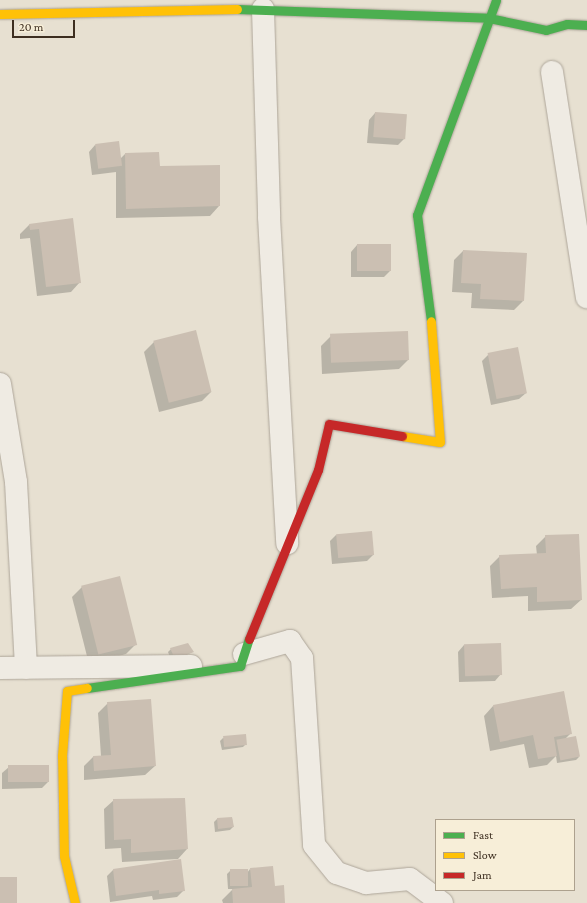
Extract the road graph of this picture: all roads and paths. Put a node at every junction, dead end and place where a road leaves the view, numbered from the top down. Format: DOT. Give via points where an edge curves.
graph roads {
  1 [pos="496,0"];
  2 [pos="263,9"];
  3 [pos="0,14"];
  4 [pos="489,18"];
  5 [pos="587,25"];
  6 [pos="552,72"];
  7 [pos="587,297"];
  8 [pos="0,384"];
  9 [pos="287,544"];
  10 [pos="242,660"];
  11 [pos="0,668"];
  12 [pos="26,668"];
  13 [pos="75,903"];
  14 [pos="442,903"];
  1 -- 4 [label="street"];
  2 -- 3 [label="street"];
  2 -- 4 [label="street"];
  2 -- 9 [label="street" via="269,217"];
  4 -- 5 [label="street" via="546,30 567,24"];
  4 -- 9 [label="street" via="417,215 430,312 440,442 329,424 318,470"];
  6 -- 7 [label="street"];
  8 -- 12 [label="street" via="16,482"];
  9 -- 10 [label="street"];
  10 -- 12 [label="street"];
  10 -- 13 [label="street" via="67,692 62,756 64,856"];
  10 -- 14 [label="street" via="290,641 302,658 314,846 337,873 366,883 410,879"];
  11 -- 12 [label="street"];
}
